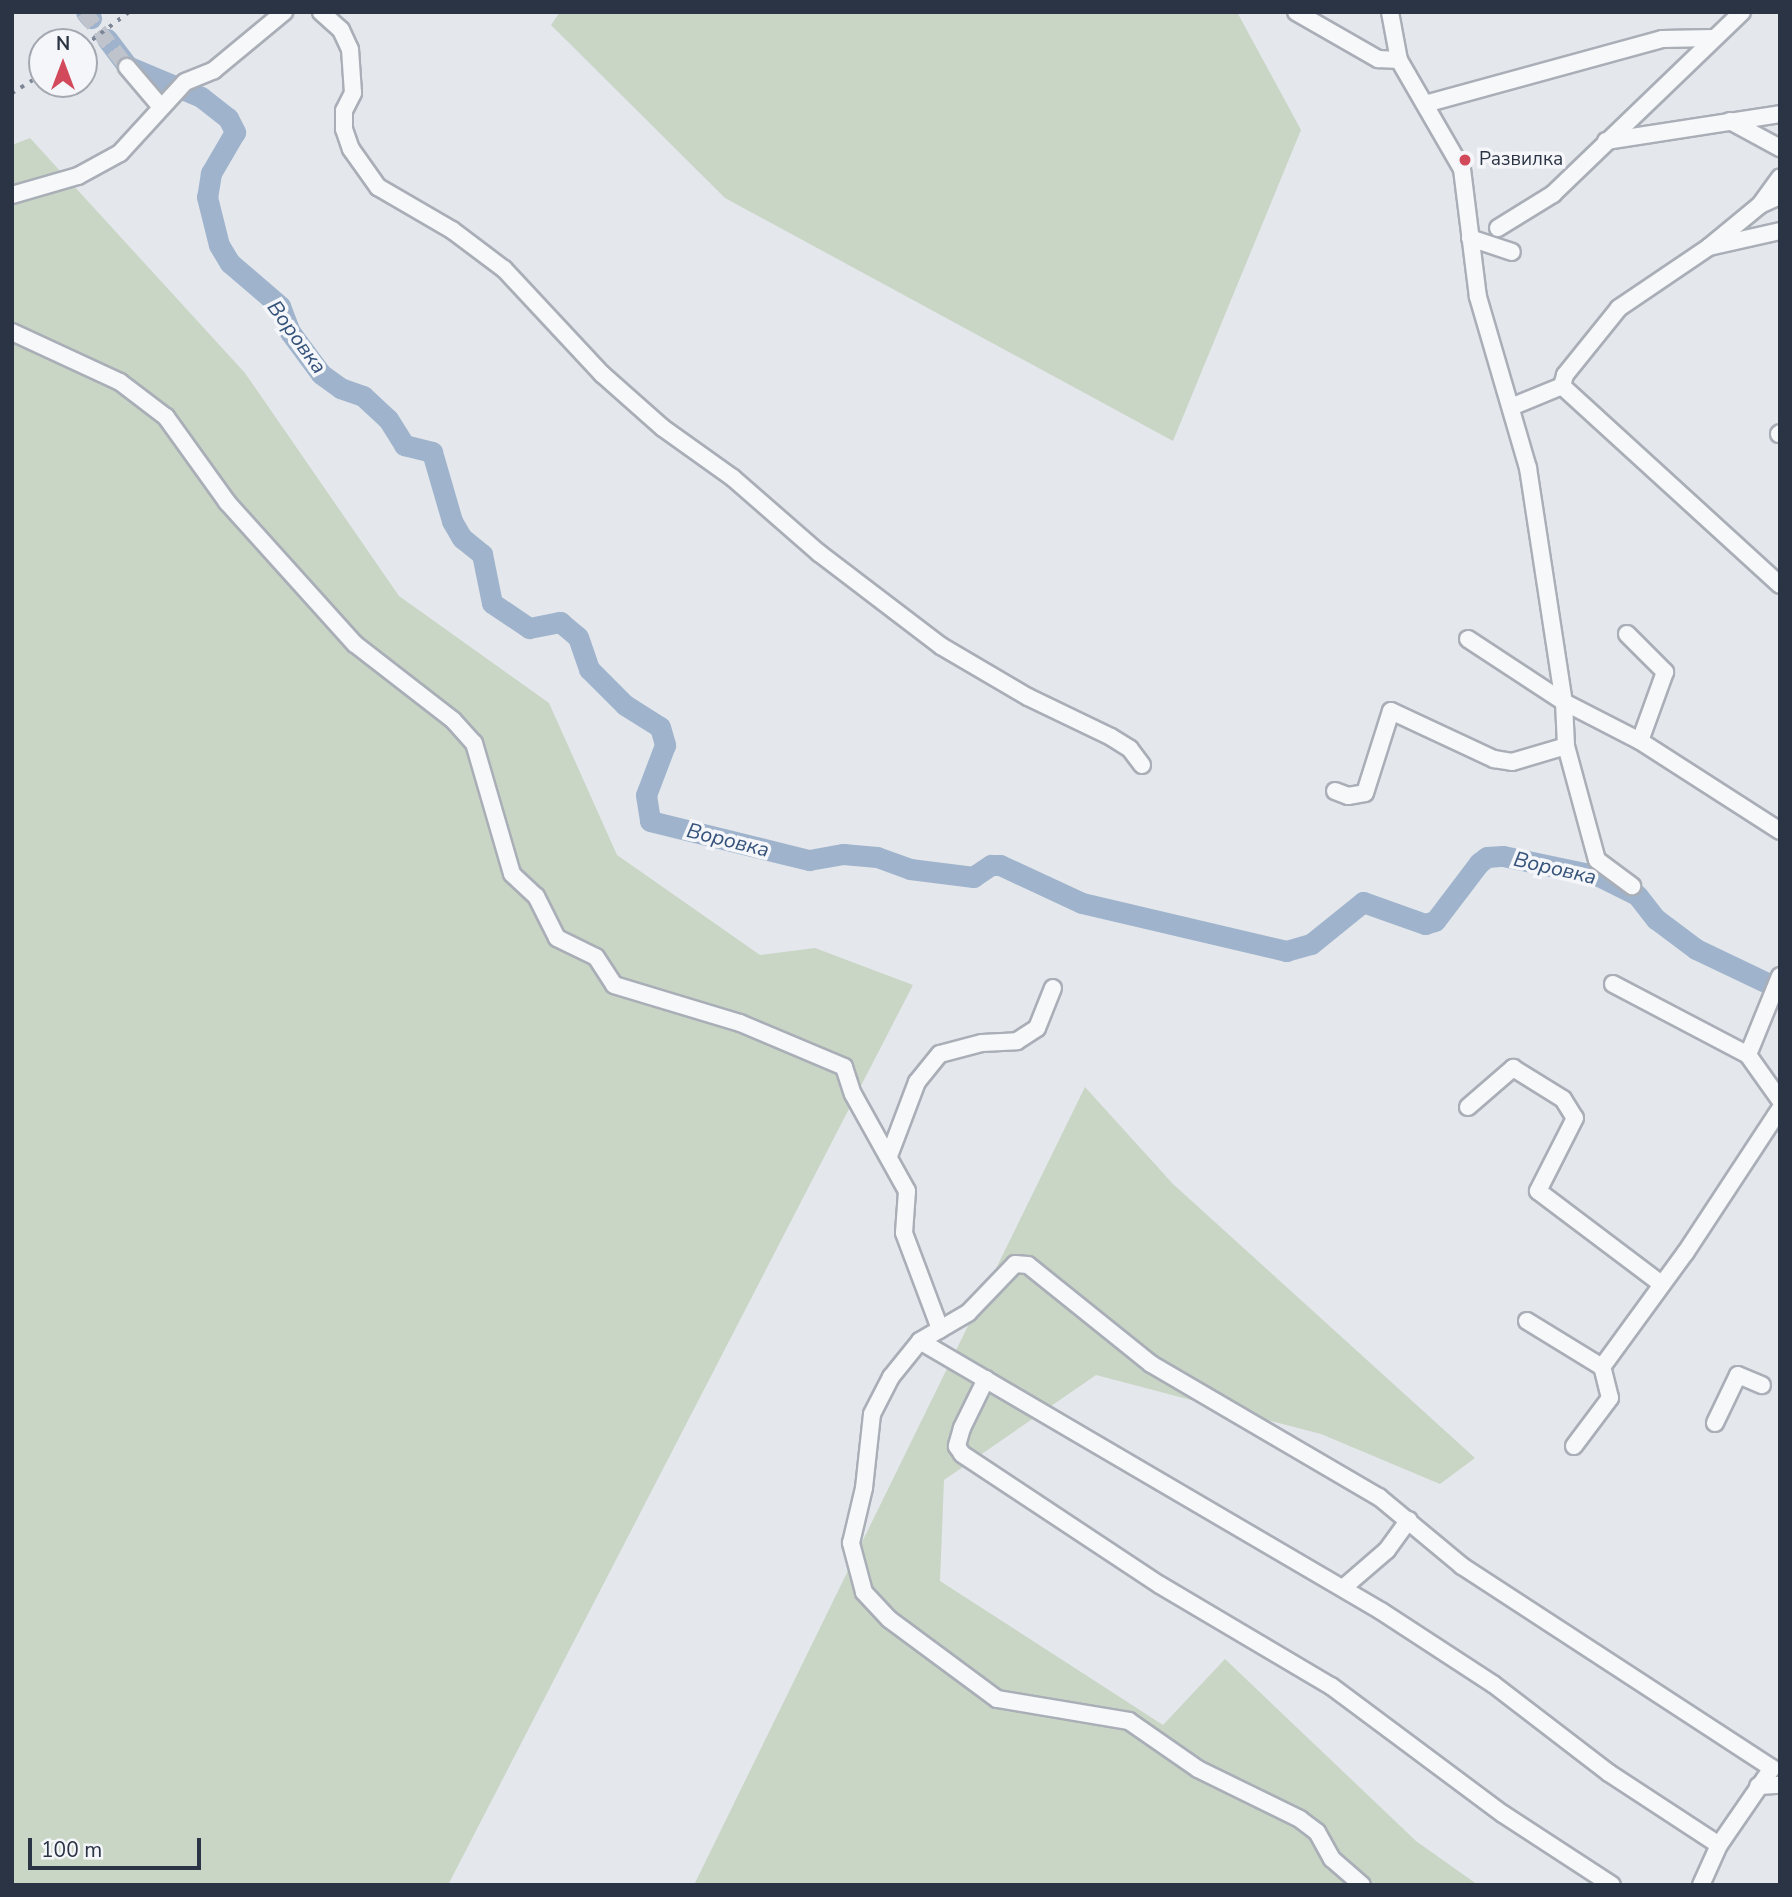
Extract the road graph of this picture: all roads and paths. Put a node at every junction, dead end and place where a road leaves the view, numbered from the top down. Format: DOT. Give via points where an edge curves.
graph roads {
  1 [pos="285,12"];
  2 [pos="321,12"];
  3 [pos="1296,12"];
  4 [pos="1390,12"];
  5 [pos="1742,12"];
  6 [pos="1714,38"];
  7 [pos="1399,60"];
  8 [pos="127,68"];
  9 [pos="1425,104"];
  10 [pos="161,107"];
  11 [pos="1780,114"];
  12 [pos="1730,121"];
  13 [pos="1605,141"];
  14 [pos="1780,148"];
  15 [pos="1780,177"];
  16 [pos="12,195"];
  17 [pos="1780,196"];
  18 [pos="1760,205"];
  19 [pos="1499,228"];
  20 [pos="1780,231"];
  21 [pos="1470,238"];
  22 [pos="1709,247"];
  23 [pos="1512,253"];
  24 [pos="12,332"];
  25 [pos="1562,386"];
  26 [pos="1511,407"];
  27 [pos="1780,586"];
  28 [pos="1627,634"];
  29 [pos="1468,639"];
  30 [pos="1564,702"];
  31 [pos="1640,741"];
  32 [pos="1566,746"];
  33 [pos="1142,765"];
  34 [pos="1335,791"];
  35 [pos="1780,831"];
  36 [pos="1632,886"];
  37 [pos="1780,976"];
  38 [pos="1613,984"];
  39 [pos="1053,988"];
  40 [pos="1748,1055"];
  41 [pos="1780,1100"];
  42 [pos="1468,1107"];
  43 [pos="1780,1109"];
  44 [pos="890,1156"];
  45 [pos="1660,1283"];
  46 [pos="1527,1321"];
  47 [pos="940,1329"];
  48 [pos="920,1341"];
  49 [pos="1602,1367"];
  50 [pos="986,1379"];
  51 [pos="1762,1385"];
  52 [pos="1715,1423"];
  53 [pos="1574,1446"];
  54 [pos="1409,1520"];
  55 [pos="1343,1588"];
  56 [pos="1780,1785"];
  57 [pos="1758,1786"];
  58 [pos="1719,1845"];
  59 [pos="1362,1885"];
  60 [pos="1612,1885"];
  61 [pos="1701,1885"];
  1 -- 10 [label="street" via="214,70 185,82"];
  2 -- 33 [label="street" via="341,30 351,50 353,93 344,111 344,129 351,149 378,187 452,230 504,269 602,374 663,428 733,478 819,553 919,629 1028,697 1111,737 1130,749"];
  3 -- 7 [label="street" via="1378,59"];
  4 -- 7 [label="street"];
  5 -- 6 [label="street"];
  6 -- 9 [label="street" via="1662,39"];
  6 -- 13 [label="street"];
  7 -- 9 [label="street"];
  8 -- 10 [label="street"];
  9 -- 21 [label="street" via="1462,169"];
  10 -- 16 [label="street" via="137,137 103,164"];
  11 -- 12 [label="street"];
  12 -- 13 [label="street"];
  12 -- 14 [label="street"];
  13 -- 19 [label="street" via="1553,194"];
  15 -- 18 [label="street"];
  17 -- 18 [label="street"];
  18 -- 22 [label="street"];
  20 -- 22 [label="street"];
  21 -- 23 [label="street"];
  21 -- 26 [label="street" via="1478,297"];
  22 -- 25 [label="street" via="1619,308"];
  24 -- 44 [label="street" via="120,382 166,416 227,502 355,644 467,735 474,743 512,874 536,896 557,938 596,957 614,985 740,1023 844,1067 853,1094"];
  25 -- 26 [label="street"];
  25 -- 27 [label="street"];
  26 -- 30 [label="street" via="1528,468"];
  28 -- 31 [label="street" via="1665,673"];
  29 -- 30 [label="street"];
  30 -- 31 [label="street"];
  30 -- 32 [label="street"];
  31 -- 35 [label="street"];
  32 -- 34 [label="street" via="1512,762 1494,759 1391,711 1365,793 1348,796"];
  32 -- 36 [label="street" via="1597,860"];
  37 -- 40 [label="street"];
  38 -- 40 [label="street"];
  39 -- 44 [label="street" via="1037,1028 1017,1041 982,1043 940,1054 917,1082"];
  40 -- 41 [label="street"];
  42 -- 45 [label="street" via="1513,1068 1563,1099 1575,1118 1538,1191"];
  43 -- 45 [label="street"];
  44 -- 47 [label="street" via="907,1191 904,1233"];
  45 -- 49 [label="street"];
  46 -- 49 [label="street"];
  47 -- 48 [label="street"];
  47 -- 54 [label="street" via="968,1312 1015,1265 1028,1265 1151,1364 1379,1497"];
  48 -- 50 [label="street"];
  48 -- 59 [label="street" via="891,1377 872,1414 863,1488 850,1543 864,1592 889,1619 997,1699 1129,1721 1198,1769 1300,1819 1317,1832 1332,1859"];
  49 -- 53 [label="street" via="1610,1398"];
  50 -- 55 [label="street"];
  50 -- 60 [label="street" via="962,1428 957,1446 962,1454 1160,1584 1331,1686 1503,1814"];
  51 -- 52 [label="street" via="1738,1375"];
  54 -- 55 [label="street" via="1387,1550"];
  54 -- 57 [label="street" via="1462,1566 1763,1760 1772,1768"];
  55 -- 58 [label="street" via="1493,1685 1609,1773"];
  56 -- 57 [label="street"];
  57 -- 58 [label="street"];
  58 -- 61 [label="street"];
}
